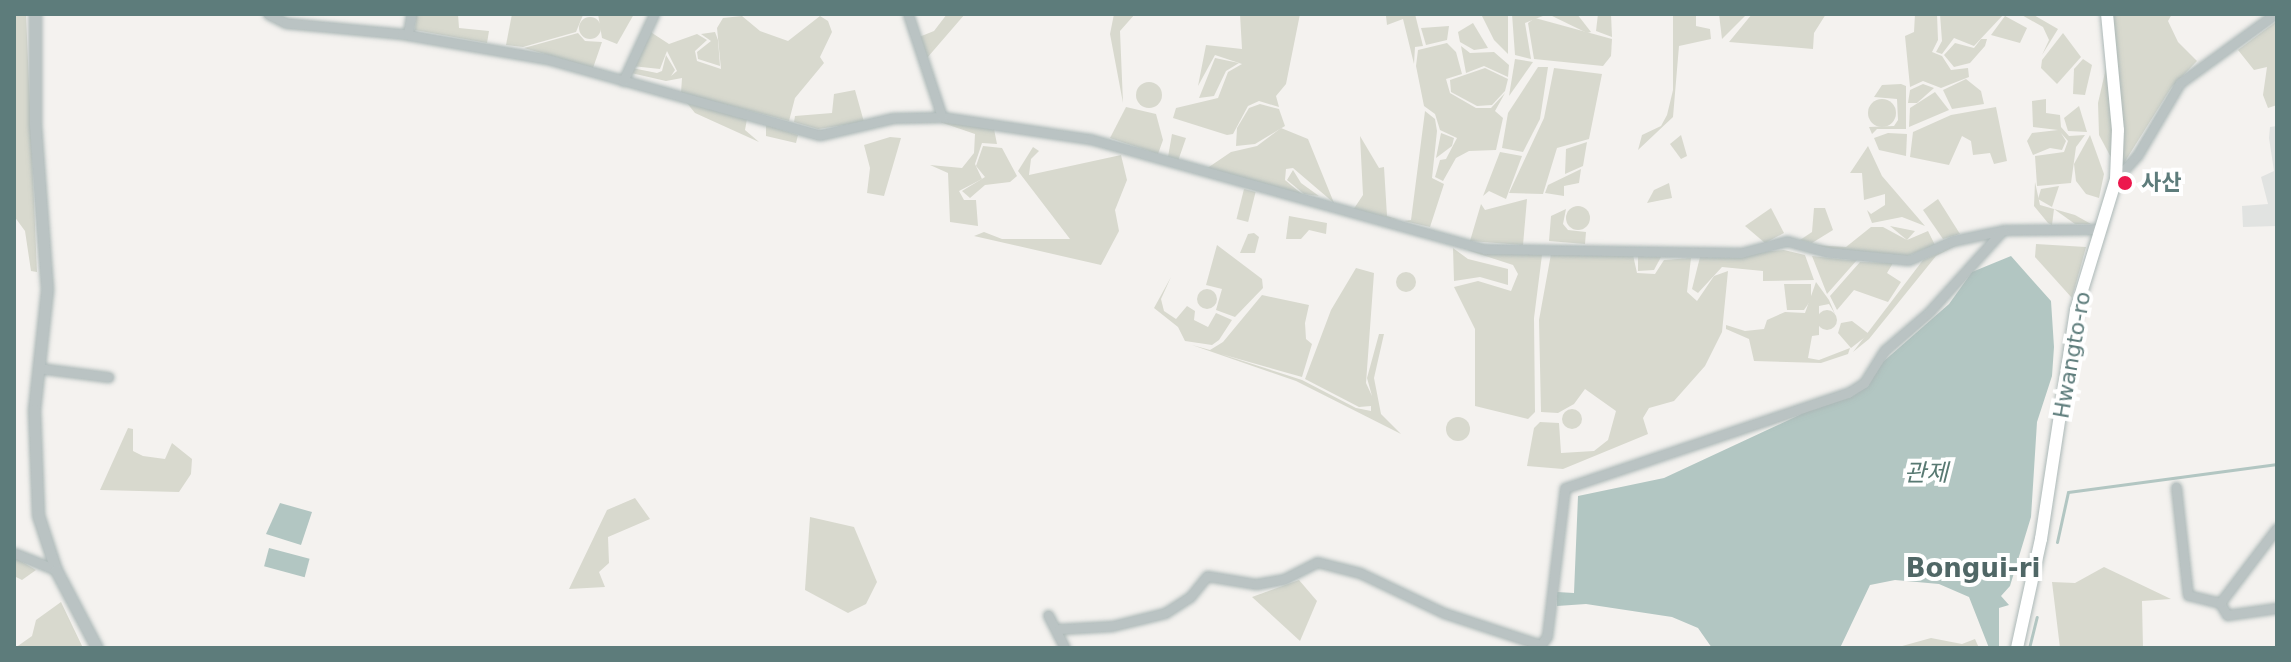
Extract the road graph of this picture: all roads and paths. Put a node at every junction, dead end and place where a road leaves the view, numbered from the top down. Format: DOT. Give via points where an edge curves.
graph roads {
  1 [pos="35,14"];
  2 [pos="268,14"];
  3 [pos="411,14"];
  4 [pos="654,14"];
  5 [pos="908,14"];
  6 [pos="2107,14"];
  7 [pos="2275,14"];
  8 [pos="408,34"];
  9 [pos="623,81"];
  10 [pos="942,117"];
  11 [pos="2116,179"];
  12 [pos="2102,229"];
  13 [pos="2003,230"];
  14 [pos="39,368"];
  15 [pos="108,377"];
  16 [pos="2176,487"];
  17 [pos="2277,528"];
  18 [pos="14,553"];
  19 [pos="56,570"];
  20 [pos="2220,603"];
  21 [pos="2277,608"];
  22 [pos="1048,615"];
  23 [pos="1059,629"];
  24 [pos="97,648"];
  25 [pos="1065,648"];
  26 [pos="2017,648"];
  1 -- 14 [label="street" via="35,125 47,290"];
  2 -- 8 [label="street" via="286,23"];
  3 -- 8 [label="street"];
  4 -- 9 [label="street"];
  5 -- 10 [label="street"];
  6 -- 11 [label="main road, Hwangto-ro" via="2118,130"];
  7 -- 11 [label="street" via="2180,83 2137,156"];
  8 -- 9 [label="street" via="547,59"];
  9 -- 10 [label="street" via="820,135 893,118"];
  10 -- 13 [label="street" via="1090,139 1485,249 1741,253 1787,241 1827,252 1909,260 1952,241"];
  11 -- 12 [label="main road, Hwangto-ro"];
  12 -- 13 [label="street"];
  12 -- 26 [label="main road, Hwangto-ro" via="2076,310 2041,539"];
  13 -- 23 [label="street" via="1929,312 1885,350 1864,383 1848,393 1565,488 1547,636 1541,645 1444,613 1360,573 1317,562 1284,579 1256,584 1207,576 1190,597 1165,613 1112,626"];
  14 -- 15 [label="street"];
  14 -- 19 [label="street" via="34,410 38,515"];
  16 -- 20 [label="street" via="2188,595"];
  17 -- 20 [label="street"];
  18 -- 19 [label="street"];
  19 -- 24 [label="street"];
  20 -- 21 [label="street" via="2227,615"];
  22 -- 23 [label="street"];
  23 -- 25 [label="street"];
}
